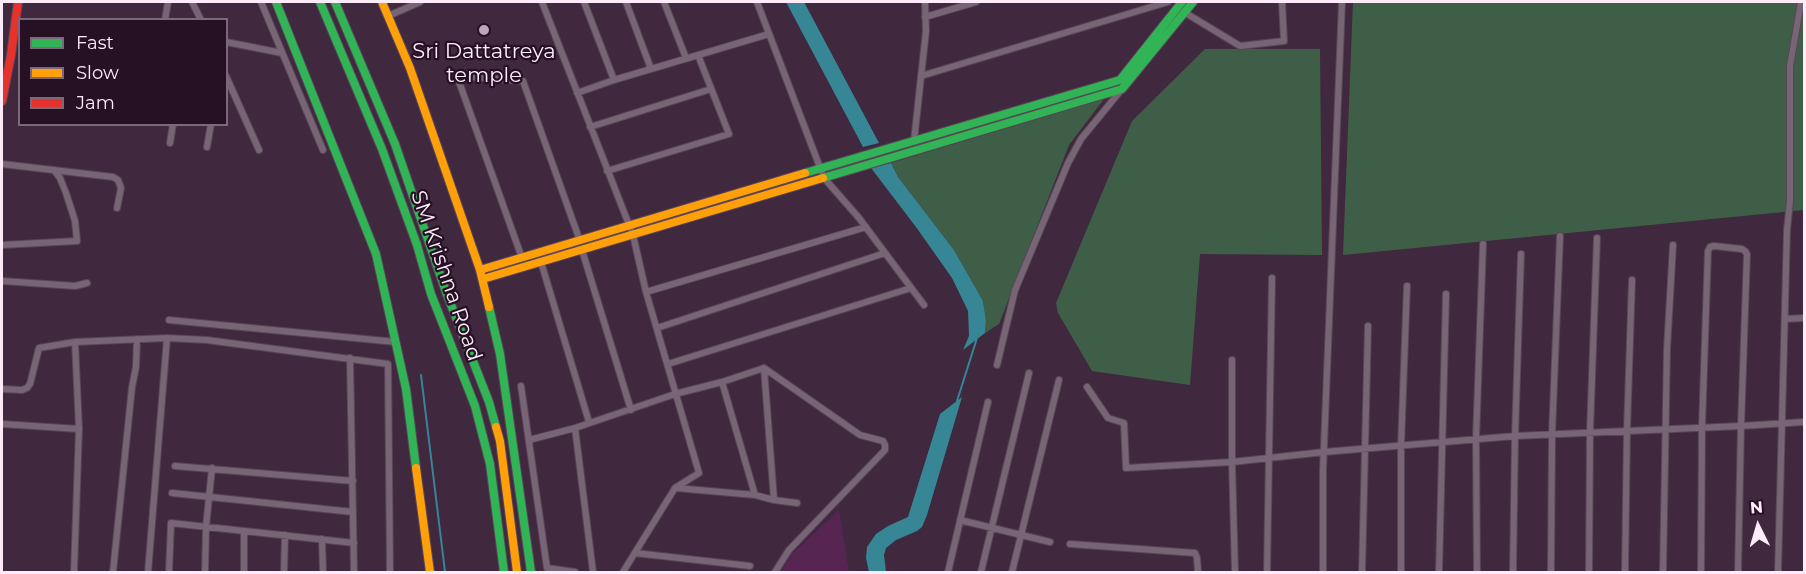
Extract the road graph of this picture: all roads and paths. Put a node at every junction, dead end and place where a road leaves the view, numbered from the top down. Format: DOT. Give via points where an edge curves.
graph roads {
  1 [pos="18,2"];
  2 [pos="168,2"];
  3 [pos="192,2"];
  4 [pos="261,2"];
  5 [pos="276,2"];
  6 [pos="320,2"];
  7 [pos="335,2"];
  8 [pos="382,2"];
  9 [pos="420,2"];
  10 [pos="542,2"];
  11 [pos="584,2"];
  12 [pos="626,2"];
  13 [pos="664,2"];
  14 [pos="757,2"];
  15 [pos="925,2"];
  16 [pos="976,2"];
  17 [pos="1168,2"];
  18 [pos="1182,2"];
  19 [pos="1192,2"];
  20 [pos="1282,2"];
  21 [pos="1342,2"];
  22 [pos="1801,2"];
  23 [pos="1184,12"];
  24 [pos="388,16"];
  25 [pos="925,17"];
  26 [pos="165,18"];
  27 [pos="200,18"];
  28 [pos="769,34"];
  29 [pos="228,42"];
  30 [pos="282,53"];
  31 [pos="698,55"];
  32 [pos="686,58"];
  33 [pos="651,69"];
  34 [pos="921,76"];
  35 [pos="228,80"];
  36 [pos="614,80"];
  37 [pos="1121,84"];
  38 [pos="711,89"];
  39 [pos="577,93"];
  40 [pos="2,101"];
  41 [pos="173,126"];
  42 [pos="211,126"];
  43 [pos="590,127"];
  44 [pos="914,141"];
  45 [pos="170,142"];
  46 [pos="207,147"];
  47 [pos="259,150"];
  48 [pos="323,150"];
  49 [pos="2,164"];
  50 [pos="54,170"];
  51 [pos="607,171"];
  52 [pos="822,173"];
  53 [pos="117,208"];
  54 [pos="866,227"];
  55 [pos="631,230"];
  56 [pos="1560,237"];
  57 [pos="1597,238"];
  58 [pos="1483,244"];
  59 [pos="2,245"];
  60 [pos="581,245"];
  61 [pos="1673,245"];
  62 [pos="885,253"];
  63 [pos="1521,254"];
  64 [pos="522,258"];
  65 [pos="542,262"];
  66 [pos="482,275"];
  67 [pos="1272,278"];
  68 [pos="1632,280"];
  69 [pos="2,281"];
  70 [pos="87,283"];
  71 [pos="1407,286"];
  72 [pos="911,288"];
  73 [pos="646,292"];
  74 [pos="1446,294"];
  75 [pos="924,305"];
  76 [pos="1804,318"];
  77 [pos="1785,319"];
  78 [pos="169,320"];
  79 [pos="1368,326"];
  80 [pos="657,328"];
  81 [pos="167,338"];
  82 [pos="137,339"];
  83 [pos="75,342"];
  84 [pos="396,342"];
  85 [pos="350,358"];
  86 [pos="1232,360"];
  87 [pos="668,364"];
  88 [pos="997,365"];
  89 [pos="764,368"];
  90 [pos="1029,372"];
  91 [pos="1059,380"];
  92 [pos="722,382"];
  93 [pos="521,386"];
  94 [pos="1087,387"];
  95 [pos="2,389"];
  96 [pos="675,394"];
  97 [pos="988,402"];
  98 [pos="631,410"];
  99 [pos="589,422"];
  100 [pos="1804,422"];
  101 [pos="1782,423"];
  102 [pos="2,424"];
  103 [pos="1741,426"];
  104 [pos="1702,427"];
  105 [pos="575,428"];
  106 [pos="1665,428"];
  107 [pos="79,429"];
  108 [pos="1627,430"];
  109 [pos="1590,432"];
  110 [pos="1552,434"];
  111 [pos="1515,436"];
  112 [pos="1476,439"];
  113 [pos="530,440"];
  114 [pos="1443,442"];
  115 [pos="1401,446"];
  116 [pos="1364,448"];
  117 [pos="1324,452"];
  118 [pos="1269,458"];
  119 [pos="1232,462"];
  120 [pos="176,466"];
  121 [pos="212,468"];
  122 [pos="353,481"];
  123 [pos="675,488"];
  124 [pos="172,493"];
  125 [pos="754,495"];
  126 [pos="209,497"];
  127 [pos="774,500"];
  128 [pos="797,503"];
  129 [pos="353,512"];
  130 [pos="960,520"];
  131 [pos="206,527"];
  132 [pos="992,528"];
  133 [pos="244,531"];
  134 [pos="285,535"];
  135 [pos="1021,535"];
  136 [pos="322,540"];
  137 [pos="1050,542"];
  138 [pos="354,543"];
  139 [pos="1070,544"];
  140 [pos="635,553"];
  141 [pos="750,566"];
  142 [pos="74,573"];
  143 [pos="113,573"];
  144 [pos="148,573"];
  145 [pos="169,573"];
  146 [pos="205,573"];
  147 [pos="244,573"];
  148 [pos="284,573"];
  149 [pos="323,573"];
  150 [pos="354,573"];
  151 [pos="390,573"];
  152 [pos="430,573"];
  153 [pos="504,573"];
  154 [pos="517,573"];
  155 [pos="531,573"];
  156 [pos="574,573"];
  157 [pos="593,573"];
  158 [pos="623,573"];
  159 [pos="775,573"];
  160 [pos="948,573"];
  161 [pos="981,573"];
  162 [pos="1012,573"];
  163 [pos="1198,573"];
  164 [pos="1235,573"];
  165 [pos="1267,573"];
  166 [pos="1323,573"];
  167 [pos="1362,573"];
  168 [pos="1401,573"];
  169 [pos="1439,573"];
  170 [pos="1477,573"];
  171 [pos="1513,573"];
  172 [pos="1551,573"];
  173 [pos="1589,573"];
  174 [pos="1625,573"];
  175 [pos="1663,573"];
  176 [pos="1701,573"];
  177 [pos="1738,573"];
  178 [pos="1778,573"];
  1 -- 40 [label="main road"];
  2 -- 26 [label="street"];
  3 -- 27 [label="street"];
  4 -- 30 [label="street"];
  5 -- 84 [label="main road" via="376,254"];
  6 -- 153 [label="main road, SM Krishna Road" via="369,117 475,406 490,464"];
  7 -- 154 [label="main road, SM Krishna Road" via="395,144 489,402 500,441"];
  8 -- 24 [label="main road, SM Krishna Road"];
  9 -- 24 [label="street"];
  10 -- 39 [label="street"];
  11 -- 36 [label="street"];
  12 -- 33 [label="street"];
  13 -- 32 [label="street"];
  14 -- 28 [label="street"];
  15 -- 25 [label="street"];
  16 -- 25 [label="street"];
  17 -- 34 [label="street"];
  18 -- 37 [label="main road"];
  19 -- 23 [label="main road"];
  20 -- 23 [label="street" via="1284,41 1240,46"];
  21 -- 117 [label="street"];
  22 -- 77 [label="street" via="1790,66 1791,190"];
  23 -- 37 [label="main road"];
  24 -- 66 [label="main road, SM Krishna Road"];
  25 -- 34 [label="street"];
  28 -- 31 [label="street"];
  28 -- 52 [label="street"];
  29 -- 30 [label="street"];
  30 -- 48 [label="street"];
  31 -- 32 [label="street"];
  31 -- 38 [label="street"];
  32 -- 33 [label="street"];
  33 -- 36 [label="street"];
  34 -- 44 [label="street"];
  35 -- 47 [label="street"];
  36 -- 39 [label="street"];
  37 -- 44 [label="main road"];
  37 -- 52 [label="main road"];
  37 -- 88 [label="street" via="1068,163 1015,290"];
  38 -- 43 [label="street"];
  38 -- 51 [label="street" via="729,134"];
  39 -- 43 [label="street"];
  41 -- 45 [label="street"];
  42 -- 46 [label="street"];
  43 -- 51 [label="street"];
  44 -- 52 [label="main road"];
  49 -- 50 [label="street"];
  50 -- 53 [label="street" via="118,180 121,188"];
  50 -- 59 [label="street" via="75,220 76,241"];
  51 -- 55 [label="street"];
  52 -- 54 [label="street"];
  52 -- 55 [label="main road"];
  54 -- 62 [label="street"];
  54 -- 73 [label="street"];
  55 -- 60 [label="main road"];
  55 -- 73 [label="street"];
  56 -- 110 [label="street"];
  57 -- 109 [label="street"];
  58 -- 112 [label="street"];
  60 -- 64 [label="main road"];
  60 -- 64 [label="street" via="523,81 458,76"];
  60 -- 65 [label="main road"];
  60 -- 98 [label="street"];
  61 -- 106 [label="street"];
  62 -- 72 [label="street"];
  62 -- 80 [label="street"];
  63 -- 111 [label="street"];
  64 -- 66 [label="main road"];
  65 -- 66 [label="main road"];
  65 -- 99 [label="street"];
  66 -- 155 [label="main road, SM Krishna Road" via="500,354"];
  67 -- 118 [label="street"];
  68 -- 108 [label="street"];
  69 -- 70 [label="street" via="75,286"];
  71 -- 115 [label="street"];
  72 -- 75 [label="street"];
  72 -- 87 [label="street"];
  73 -- 80 [label="street"];
  74 -- 114 [label="street"];
  76 -- 77 [label="street"];
  77 -- 101 [label="street"];
  78 -- 84 [label="street"];
  79 -- 116 [label="street"];
  80 -- 87 [label="street"];
  81 -- 82 [label="street"];
  81 -- 85 [label="street"];
  81 -- 144 [label="street"];
  82 -- 83 [label="street"];
  82 -- 143 [label="street"];
  83 -- 95 [label="street" via="39,348 27,388"];
  83 -- 107 [label="street"];
  84 -- 152 [label="main road" via="406,389"];
  85 -- 122 [label="street"];
  85 -- 151 [label="street" via="388,364"];
  86 -- 119 [label="street"];
  87 -- 96 [label="street"];
  89 -- 92 [label="street"];
  89 -- 127 [label="street"];
  89 -- 159 [label="street" via="860,435 885,445 885,450 789,550"];
  90 -- 132 [label="street"];
  91 -- 135 [label="street"];
  92 -- 96 [label="street"];
  92 -- 125 [label="street"];
  93 -- 113 [label="street"];
  94 -- 119 [label="street" via="1108,418 1124,423 1126,468"];
  96 -- 98 [label="street"];
  96 -- 123 [label="street" via="699,473"];
  97 -- 130 [label="street"];
  98 -- 99 [label="street"];
  99 -- 105 [label="street"];
  100 -- 101 [label="street"];
  101 -- 103 [label="street"];
  101 -- 178 [label="street"];
  102 -- 107 [label="street"];
  103 -- 104 [label="street"];
  103 -- 104 [label="street" via="1747,254 1742,249 1714,246 1708,251"];
  103 -- 177 [label="street"];
  104 -- 106 [label="street"];
  104 -- 176 [label="street"];
  105 -- 113 [label="street"];
  105 -- 157 [label="street"];
  106 -- 108 [label="street"];
  106 -- 175 [label="street"];
  107 -- 142 [label="street"];
  108 -- 109 [label="street"];
  108 -- 174 [label="street"];
  109 -- 110 [label="street"];
  109 -- 173 [label="street"];
  110 -- 111 [label="street"];
  110 -- 172 [label="street"];
  111 -- 112 [label="street"];
  111 -- 171 [label="street"];
  112 -- 114 [label="street"];
  112 -- 170 [label="street"];
  113 -- 156 [label="street" via="547,568"];
  114 -- 115 [label="street"];
  114 -- 169 [label="street"];
  115 -- 116 [label="street"];
  115 -- 168 [label="street"];
  116 -- 117 [label="street"];
  116 -- 167 [label="street"];
  117 -- 118 [label="street"];
  117 -- 166 [label="street"];
  118 -- 119 [label="street"];
  118 -- 165 [label="street"];
  119 -- 164 [label="street"];
  120 -- 121 [label="street"];
  121 -- 122 [label="street"];
  121 -- 126 [label="street"];
  122 -- 129 [label="street"];
  123 -- 125 [label="street"];
  123 -- 140 [label="street"];
  124 -- 126 [label="street"];
  125 -- 127 [label="street"];
  126 -- 129 [label="street"];
  126 -- 131 [label="street"];
  127 -- 128 [label="street"];
  129 -- 138 [label="street"];
  130 -- 132 [label="street"];
  130 -- 160 [label="street"];
  131 -- 133 [label="street"];
  131 -- 145 [label="street" via="171,523"];
  131 -- 146 [label="street"];
  132 -- 135 [label="street"];
  132 -- 161 [label="street"];
  133 -- 134 [label="street"];
  133 -- 147 [label="street"];
  134 -- 136 [label="street"];
  134 -- 148 [label="street"];
  135 -- 137 [label="street"];
  135 -- 162 [label="street"];
  136 -- 138 [label="street"];
  136 -- 149 [label="street"];
  138 -- 150 [label="street"];
  139 -- 163 [label="street" via="1195,553"];
  140 -- 141 [label="street"];
  140 -- 158 [label="street"];
}
